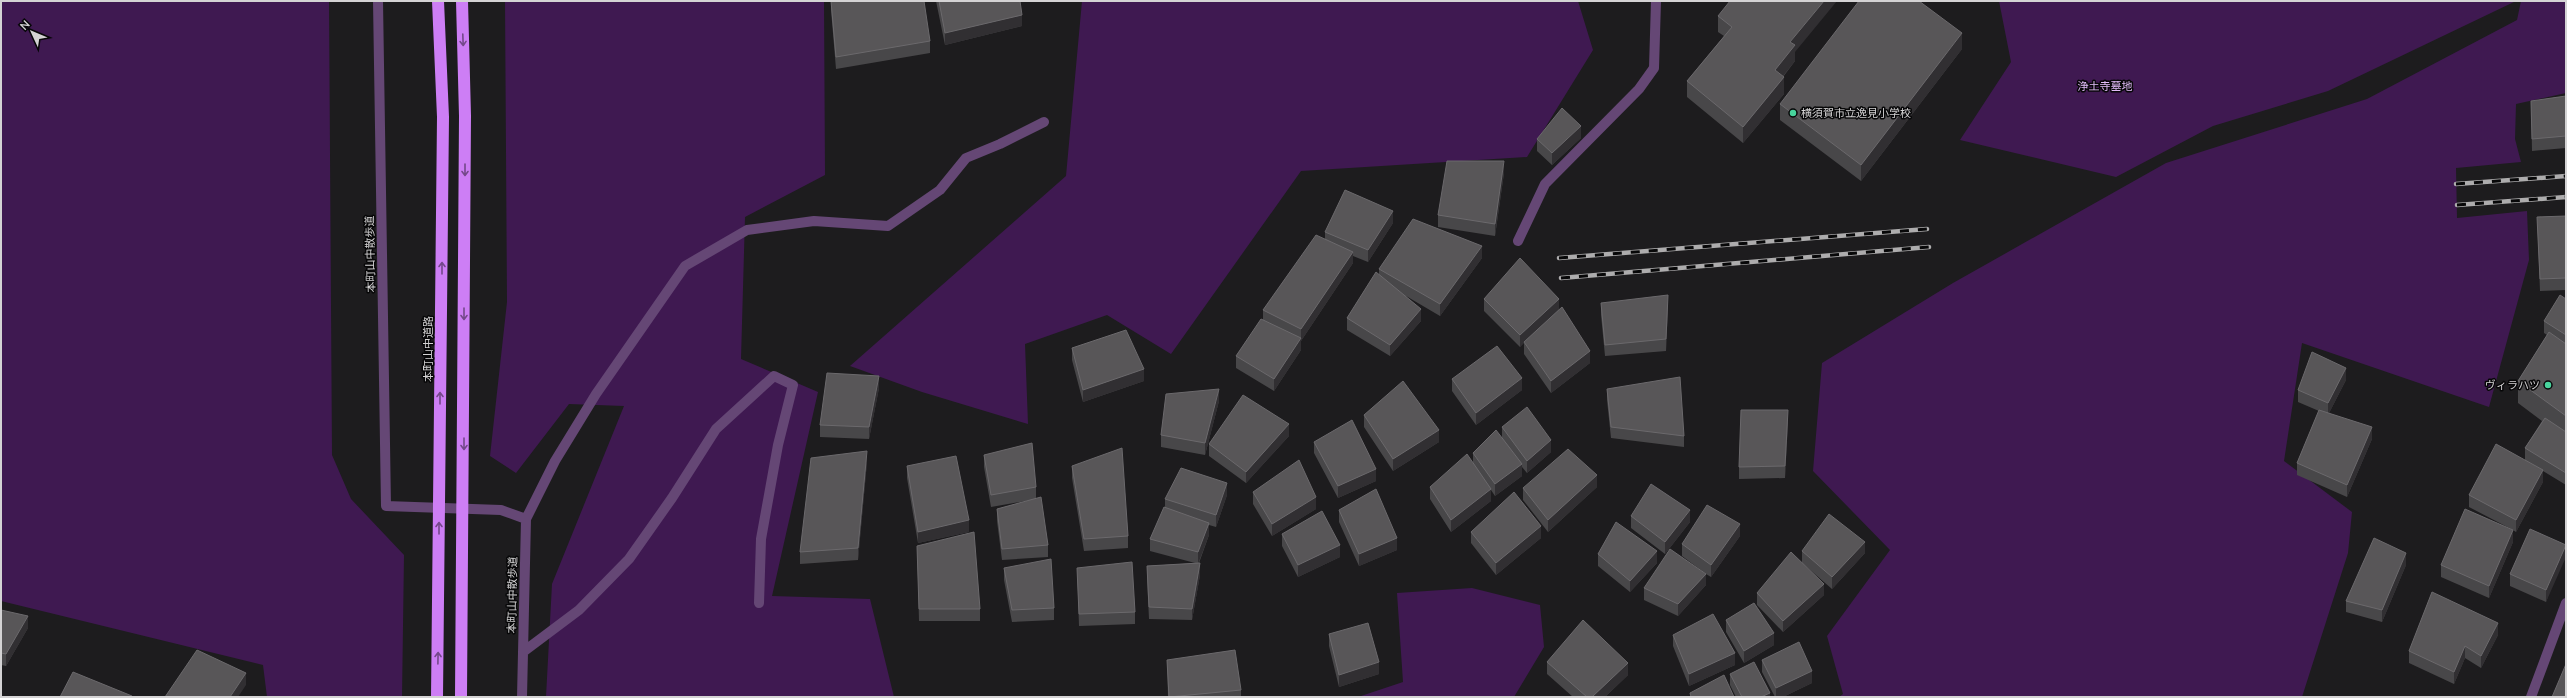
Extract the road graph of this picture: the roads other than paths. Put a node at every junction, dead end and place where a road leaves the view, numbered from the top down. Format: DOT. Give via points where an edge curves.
graph roads {
  1 [pos="378,1"];
  2 [pos="438,1"];
  3 [pos="462,1"];
  4 [pos="1656,1"];
  5 [pos="1044,122"];
  6 [pos="1518,241"];
  7 [pos="526,519"];
  8 [pos="759,603"];
  9 [pos="2566,603"];
  10 [pos="523,652"];
  11 [pos="437,697"];
  12 [pos="461,697"];
  13 [pos="522,697"];
  14 [pos="2531,697"];
  1 -- 7 [label="street, 本町山中散歩道" via="386,506 501,510"];
  11 -- 2 [label="highway, 本町山中道路, one-way" via="443,125"];
  3 -- 12 [label="highway, one-way" via="465,116"];
  4 -- 6 [label="street" via="1654,68 1640,89 1545,184"];
  5 -- 7 [label="street" via="966,158 940,190 888,226 814,221 747,230 684,266 596,394 555,461"];
  7 -- 10 [label="street, 本町山中散歩道"];
  8 -- 10 [label="street" via="761,539 778,445 793,385 774,376 716,429 672,498 629,558 579,610"];
  9 -- 14 [label="street"];
  10 -- 13 [label="street, 本町山中散歩道"];
}
